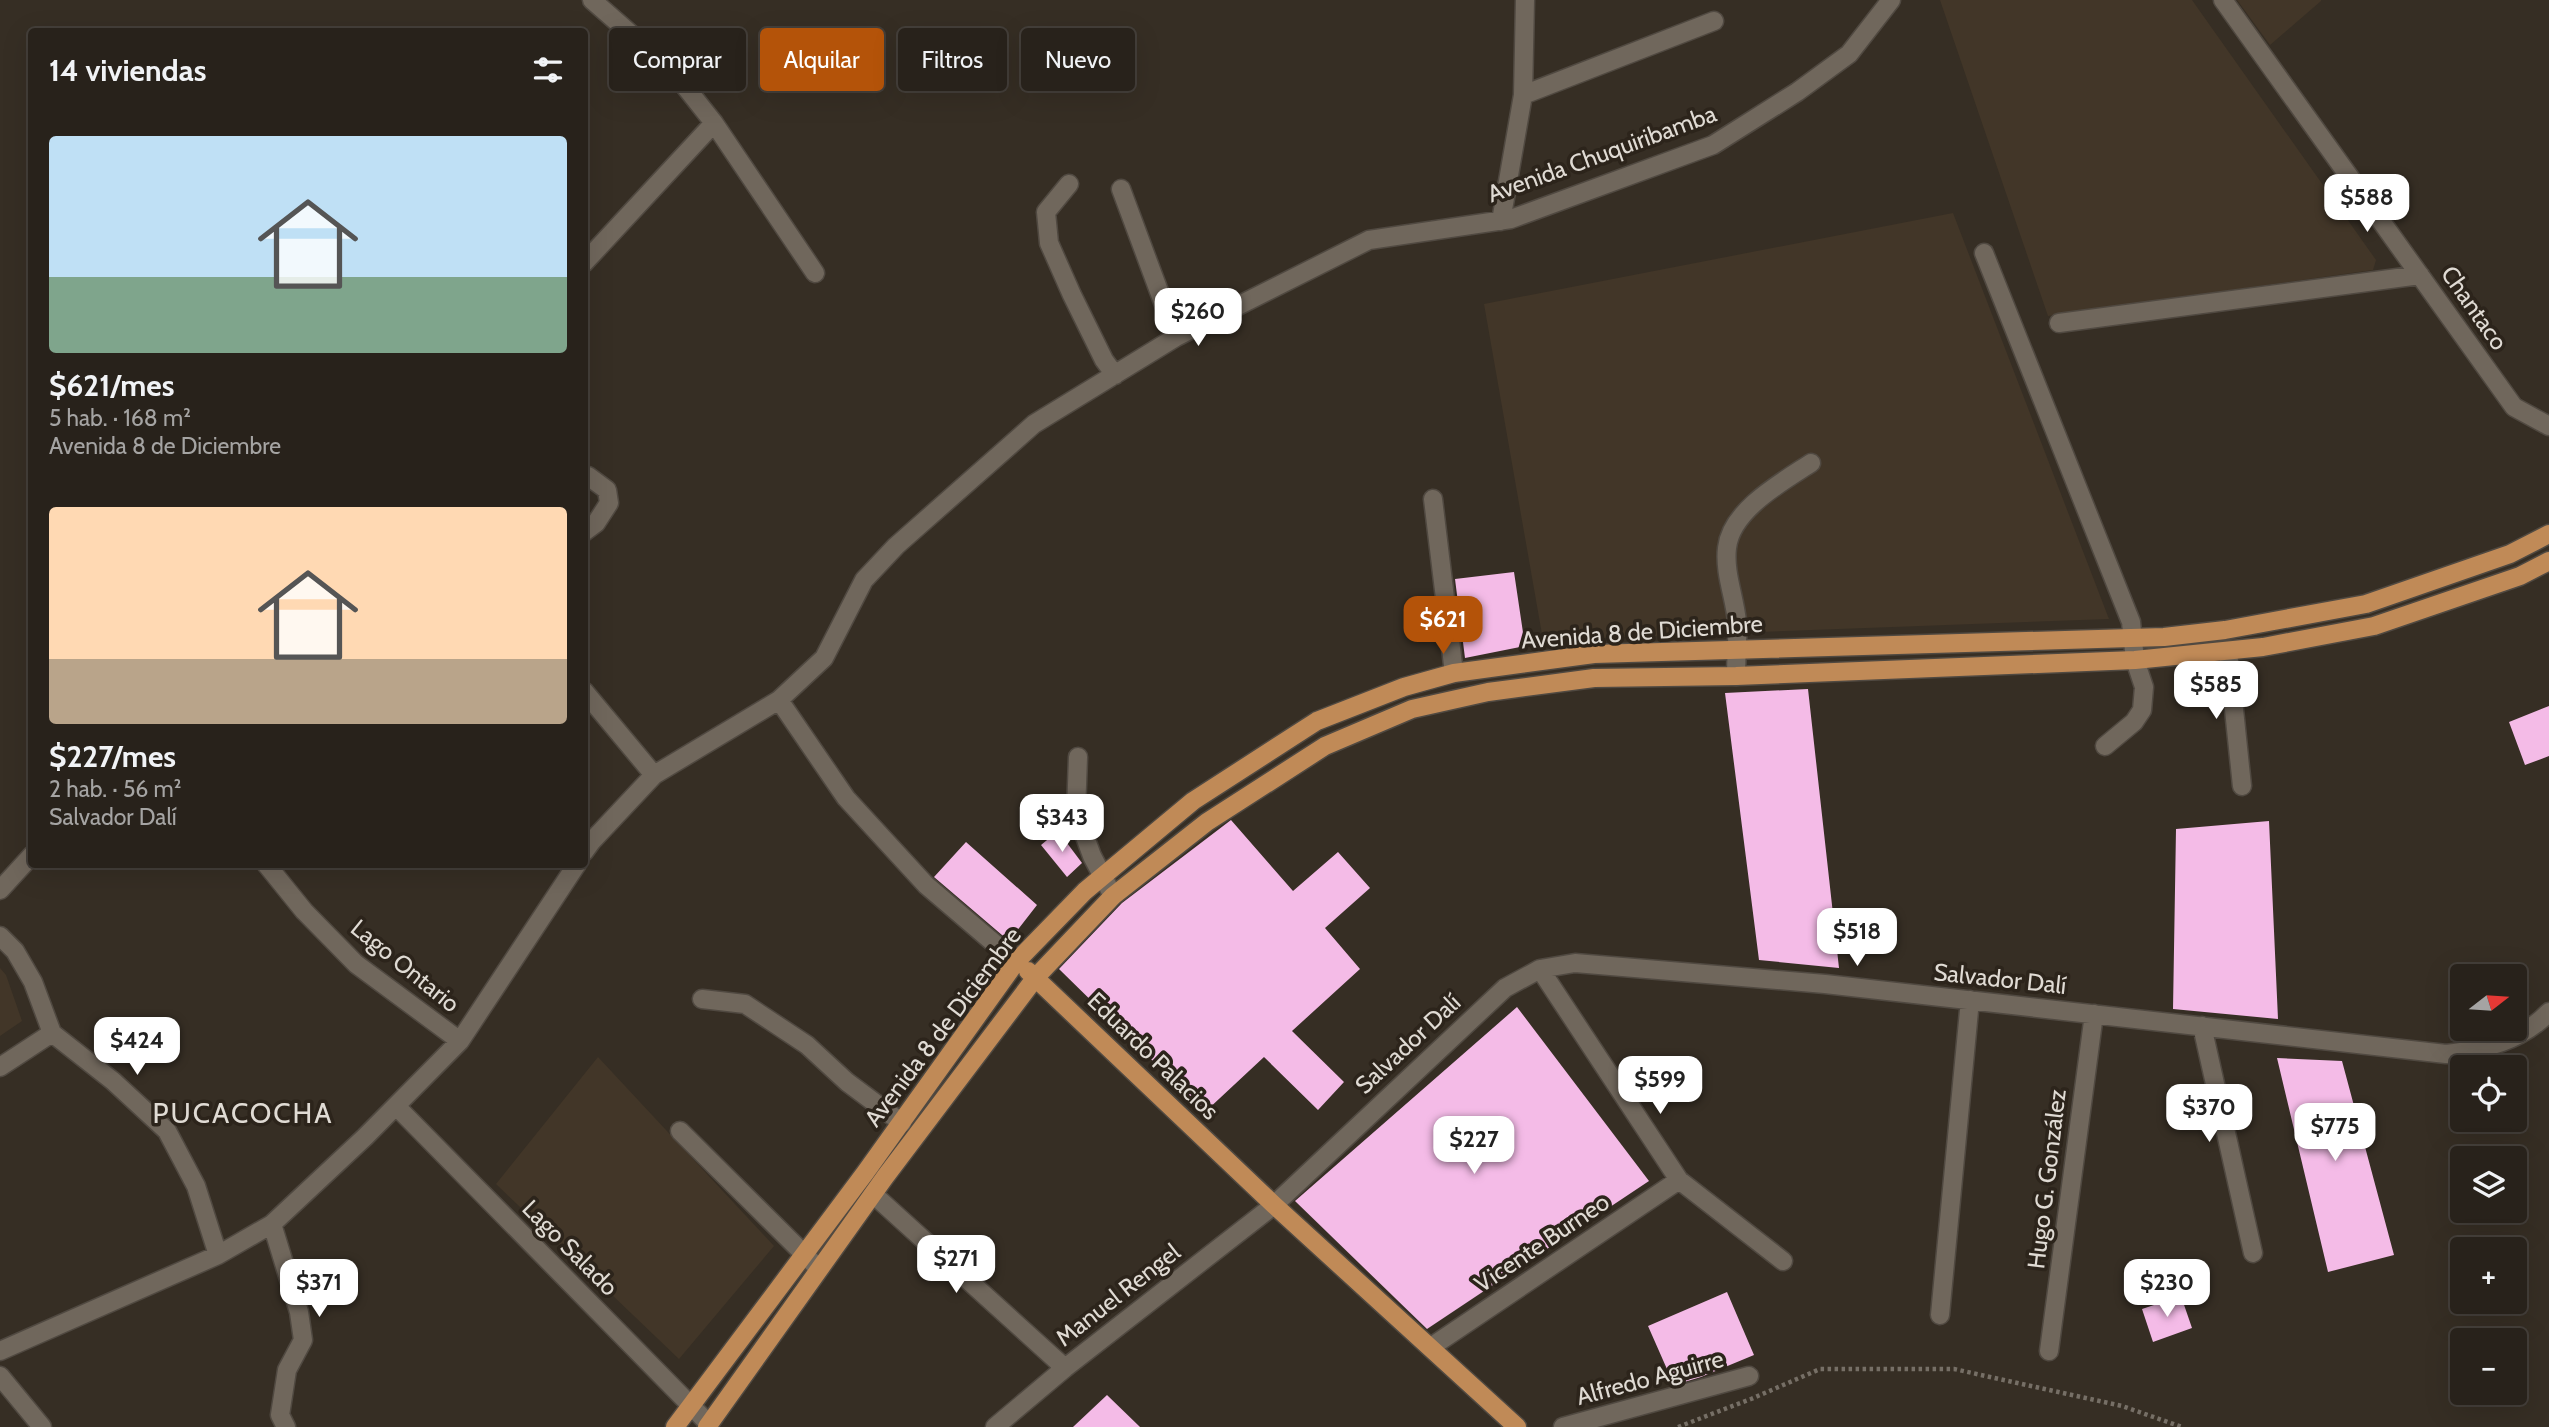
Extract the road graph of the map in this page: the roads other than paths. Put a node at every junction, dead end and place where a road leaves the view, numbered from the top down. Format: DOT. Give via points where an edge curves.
graph roads {
  1 [pos="592,0"];
  2 [pos="1525,0"];
  3 [pos="1891,0"];
  4 [pos="2223,0"];
  5 [pos="1714,21"];
  6 [pos="1523,96"];
  7 [pos="714,123"];
  8 [pos="1069,184"];
  9 [pos="1121,189"];
  10 [pos="1501,221"];
  11 [pos="1984,253"];
  12 [pos="588,259"];
  13 [pos="816,272"];
  14 [pos="2420,275"];
  15 [pos="2059,323"];
  16 [pos="1176,337"];
  17 [pos="1115,375"];
  18 [pos="2549,426"];
  19 [pos="1811,463"];
  20 [pos="588,476"];
  21 [pos="1433,499"];
  22 [pos="588,529"];
  23 [pos="2549,534"];
  24 [pos="2549,561"];
  25 [pos="2133,638"];
  26 [pos="1736,650"];
  27 [pos="2228,652"];
  28 [pos="2135,660"];
  29 [pos="1454,673"];
  30 [pos="1736,676"];
  31 [pos="588,696"];
  32 [pos="779,700"];
  33 [pos="2105,746"];
  34 [pos="1078,757"];
  35 [pos="654,775"];
  36 [pos="2242,786"];
  37 [pos="588,846"];
  38 [pos="28,859"];
  39 [pos="269,868"];
  40 [pos="574,868"];
  41 [pos="1103,877"];
  42 [pos="0,890"];
  43 [pos="1113,896"];
  44 [pos="0,936"];
  45 [pos="1016,962"];
  46 [pos="1540,969"];
  47 [pos="1035,977"];
  48 [pos="702,999"];
  49 [pos="1970,1000"];
  50 [pos="2549,1012"];
  51 [pos="2094,1014"];
  52 [pos="2202,1026"];
  53 [pos="52,1033"];
  54 [pos="460,1041"];
  55 [pos="0,1067"];
  56 [pos="396,1106"];
  57 [pos="901,1123"];
  58 [pos="680,1131"];
  59 [pos="1679,1180"];
  60 [pos="873,1194"];
  61 [pos="1274,1205"];
  62 [pos="272,1224"];
  63 [pos="2253,1253"];
  64 [pos="218,1255"];
  65 [pos="804,1255"];
  66 [pos="1783,1261"];
  67 [pos="819,1269"];
  68 [pos="1940,1315"];
  69 [pos="1431,1347"];
  70 [pos="0,1351"];
  71 [pos="2049,1351"];
  72 [pos="1065,1368"];
  73 [pos="0,1376"];
  74 [pos="1749,1376"];
  75 [pos="692,1406"];
  76 [pos="708,1425"];
  77 [pos="42,1427"];
  78 [pos="286,1427"];
  79 [pos="675,1427"];
  80 [pos="995,1427"];
  81 [pos="1517,1427"];
  82 [pos="1563,1427"];
  1 -- 7 [label="street" via="672,70"];
  2 -- 6 [label="street"];
  3 -- 10 [label="street, Avenida Chuquiribamba" via="1849,54 1713,145"];
  4 -- 14 [label="street, Chantaco"];
  5 -- 6 [label="street"];
  6 -- 10 [label="street"];
  7 -- 12 [label="street"];
  7 -- 13 [label="street"];
  8 -- 17 [label="street" via="1046,212 1049,243"];
  9 -- 16 [label="street"];
  10 -- 16 [label="street, Avenida Chuquiribamba" via="1369,240"];
  11 -- 25 [label="street" via="2131,622"];
  14 -- 15 [label="street"];
  14 -- 18 [label="street, Chantaco" via="2514,407"];
  16 -- 17 [label="street, Avenida Chuquiribamba"];
  17 -- 32 [label="street, Avenida Chuquiribamba" via="1034,424 896,546 864,580 824,658"];
  19 -- 26 [label="street" via="1751,505 1727,546"];
  20 -- 22 [label="street" via="607,489 609,503"];
  21 -- 29 [label="street"];
  23 -- 25 [label="main road, Avenida 8 de Diciembre" via="2510,554 2365,604 2225,630"];
  24 -- 27 [label="main road, Avenida 8 de Diciembre" via="2520,576 2374,626"];
  25 -- 26 [label="main road, Avenida 8 de Diciembre"];
  25 -- 28 [label="street"];
  26 -- 29 [label="main road, Avenida 8 de Diciembre" via="1594,654"];
  26 -- 30 [label="street"];
  27 -- 28 [label="main road, Avenida 8 de Diciembre"];
  27 -- 36 [label="street"];
  28 -- 30 [label="main road, Avenida 8 de Diciembre"];
  28 -- 33 [label="street" via="2144,687 2141,710 2134,722"];
  29 -- 41 [label="main road, Avenida 8 de Diciembre" via="1317,721 1193,801"];
  30 -- 43 [label="main road, Avenida 8 de Diciembre" via="1594,678 1488,692 1412,709 1325,746 1207,822"];
  31 -- 35 [label="street"];
  32 -- 35 [label="street, Avenida Chuquiribamba"];
  32 -- 45 [label="street, Eduardo Palacios" via="846,798 926,885"];
  34 -- 41 [label="street" via="1076,812"];
  35 -- 37 [label="street, Avenida Chuquiribamba"];
  38 -- 42 [label="street"];
  39 -- 54 [label="street, Lago Ontario" via="356,964"];
  40 -- 54 [label="street"];
  41 -- 43 [label="street"];
  41 -- 45 [label="main road, Avenida 8 de Diciembre"];
  43 -- 47 [label="main road, Avenida 8 de Diciembre"];
  44 -- 53 [label="street" via="33,982"];
  45 -- 47 [label="main road, Eduardo Palacios"];
  45 -- 57 [label="main road, Avenida 8 de Diciembre"];
  46 -- 49 [label="street, Salvador Dalí" via="1575,963"];
  46 -- 59 [label="street"];
  46 -- 61 [label="street, Salvador Dalí" via="1505,988"];
  47 -- 60 [label="main road, Avenida 8 de Diciembre"];
  47 -- 61 [label="main road, Eduardo Palacios"];
  48 -- 57 [label="street" via="745,1004 807,1045"];
  49 -- 51 [label="street, Salvador Dalí"];
  49 -- 68 [label="street"];
  50 -- 52 [label="street, Salvador Dalí" via="2514,1037 2488,1048 2446,1054"];
  51 -- 52 [label="street, Salvador Dalí"];
  51 -- 71 [label="street, Hugo G. González"];
  52 -- 63 [label="street"];
  53 -- 55 [label="street"];
  53 -- 64 [label="street" via="167,1131 196,1186"];
  54 -- 56 [label="street"];
  56 -- 62 [label="street"];
  56 -- 75 [label="street, Lago Salado"];
  57 -- 65 [label="main road, Avenida 8 de Diciembre"];
  58 -- 65 [label="street"];
  59 -- 66 [label="street"];
  59 -- 69 [label="street, Vicente Burneo"];
  60 -- 67 [label="main road, Avenida 8 de Diciembre"];
  60 -- 72 [label="street"];
  61 -- 69 [label="main road, Eduardo Palacios"];
  61 -- 72 [label="street, Manuel Rengel"];
  62 -- 64 [label="street"];
  62 -- 78 [label="street" via="303,1340 287,1370 280,1415"];
  64 -- 70 [label="street"];
  65 -- 67 [label="street"];
  65 -- 75 [label="main road, Avenida 8 de Diciembre"];
  67 -- 76 [label="main road, Avenida 8 de Diciembre"];
  69 -- 81 [label="main road, Eduardo Palacios"];
  72 -- 80 [label="street, Manuel Rengel"];
  73 -- 77 [label="street"];
  74 -- 82 [label="street, Alfredo Aguirre"];
  75 -- 76 [label="street, Lago Salado"];
  75 -- 79 [label="main road, Avenida 8 de Diciembre"];
}
